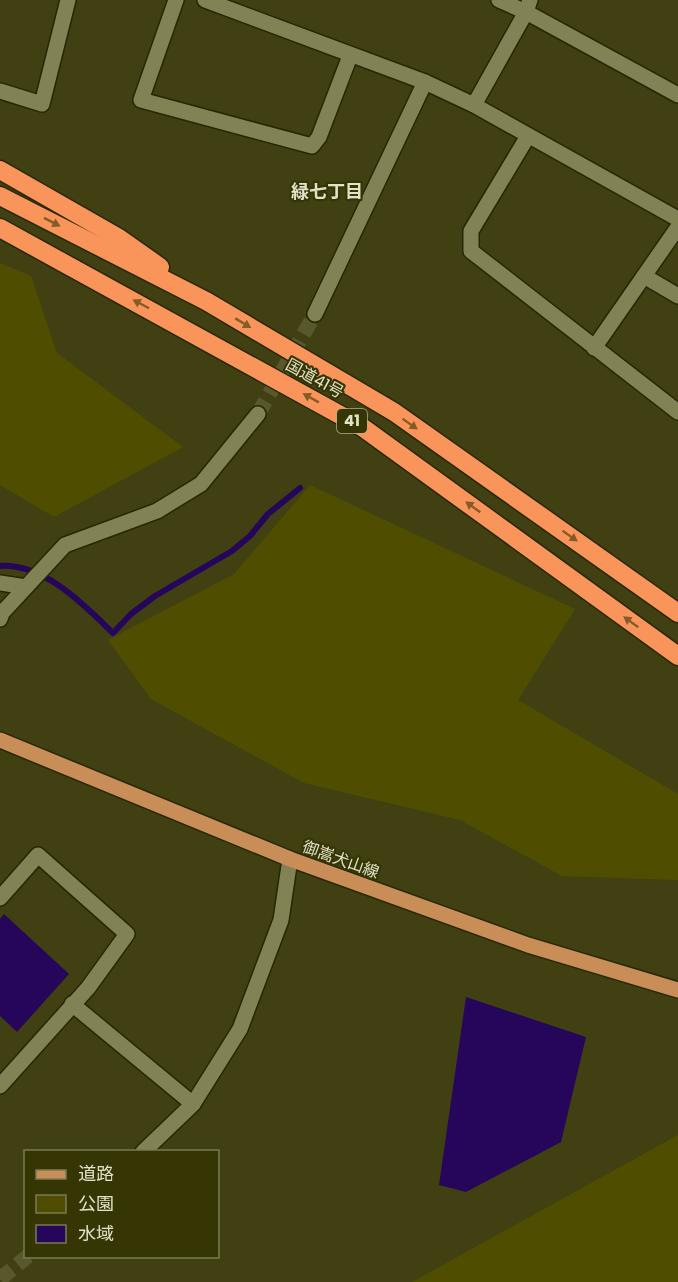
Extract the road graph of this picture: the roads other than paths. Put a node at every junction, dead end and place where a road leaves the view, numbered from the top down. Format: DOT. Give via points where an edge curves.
graph roads {
  1 [pos="68,0"];
  2 [pos="176,0"];
  3 [pos="205,0"];
  4 [pos="499,0"];
  5 [pos="528,6"];
  6 [pos="350,56"];
  7 [pos="425,82"];
  8 [pos="0,91"];
  9 [pos="678,95"];
  10 [pos="474,105"];
  11 [pos="528,136"];
  12 [pos="0,170"];
  13 [pos="0,196"];
  14 [pos="678,219"];
  15 [pos="678,227"];
  16 [pos="0,228"];
  17 [pos="644,276"];
  18 [pos="678,296"];
  19 [pos="206,301"];
  20 [pos="315,314"];
  21 [pos="594,348"];
  22 [pos="678,411"];
  23 [pos="258,414"];
  24 [pos="0,583"];
  25 [pos="26,587"];
  26 [pos="678,613"];
  27 [pos="0,619"];
  28 [pos="678,656"];
  29 [pos="0,740"];
  30 [pos="290,859"];
  31 [pos="0,898"];
  32 [pos="678,990"];
  33 [pos="72,1004"];
  34 [pos="0,1086"];
  35 [pos="193,1104"];
  36 [pos="145,1150"];
  1 -- 8 [label="street" via="42,104"];
  2 -- 6 [label="street" via="141,100 312,146"];
  3 -- 6 [label="street"];
  4 -- 5 [label="street"];
  5 -- 9 [label="street"];
  5 -- 10 [label="street"];
  6 -- 7 [label="street"];
  7 -- 10 [label="street"];
  7 -- 20 [label="street"];
  10 -- 11 [label="street"];
  11 -- 14 [label="street"];
  11 -- 21 [label="street" via="471,231 471,251"];
  12 -- 19 [label="highway" via="119,238"];
  13 -- 19 [label="highway, 国道41号 / 41, one-way"];
  15 -- 17 [label="street"];
  28 -- 16 [label="highway, 国道41号 / 41, one-way" via="362,427"];
  17 -- 18 [label="street"];
  17 -- 21 [label="street"];
  19 -- 26 [label="highway, 国道41号 / 41, one-way" via="394,412"];
  21 -- 22 [label="street"];
  23 -- 25 [label="street" via="201,484 157,511 65,545"];
  24 -- 25 [label="street"];
  25 -- 27 [label="street"];
  29 -- 30 [label="main road, 御嵩犬山線"];
  30 -- 32 [label="main road, 御嵩犬山線" via="528,945"];
  30 -- 35 [label="street" via="281,920 240,1029"];
  31 -- 33 [label="street" via="38,855 127,934"];
  33 -- 34 [label="street"];
  33 -- 35 [label="street"];
  35 -- 36 [label="street"];
}
